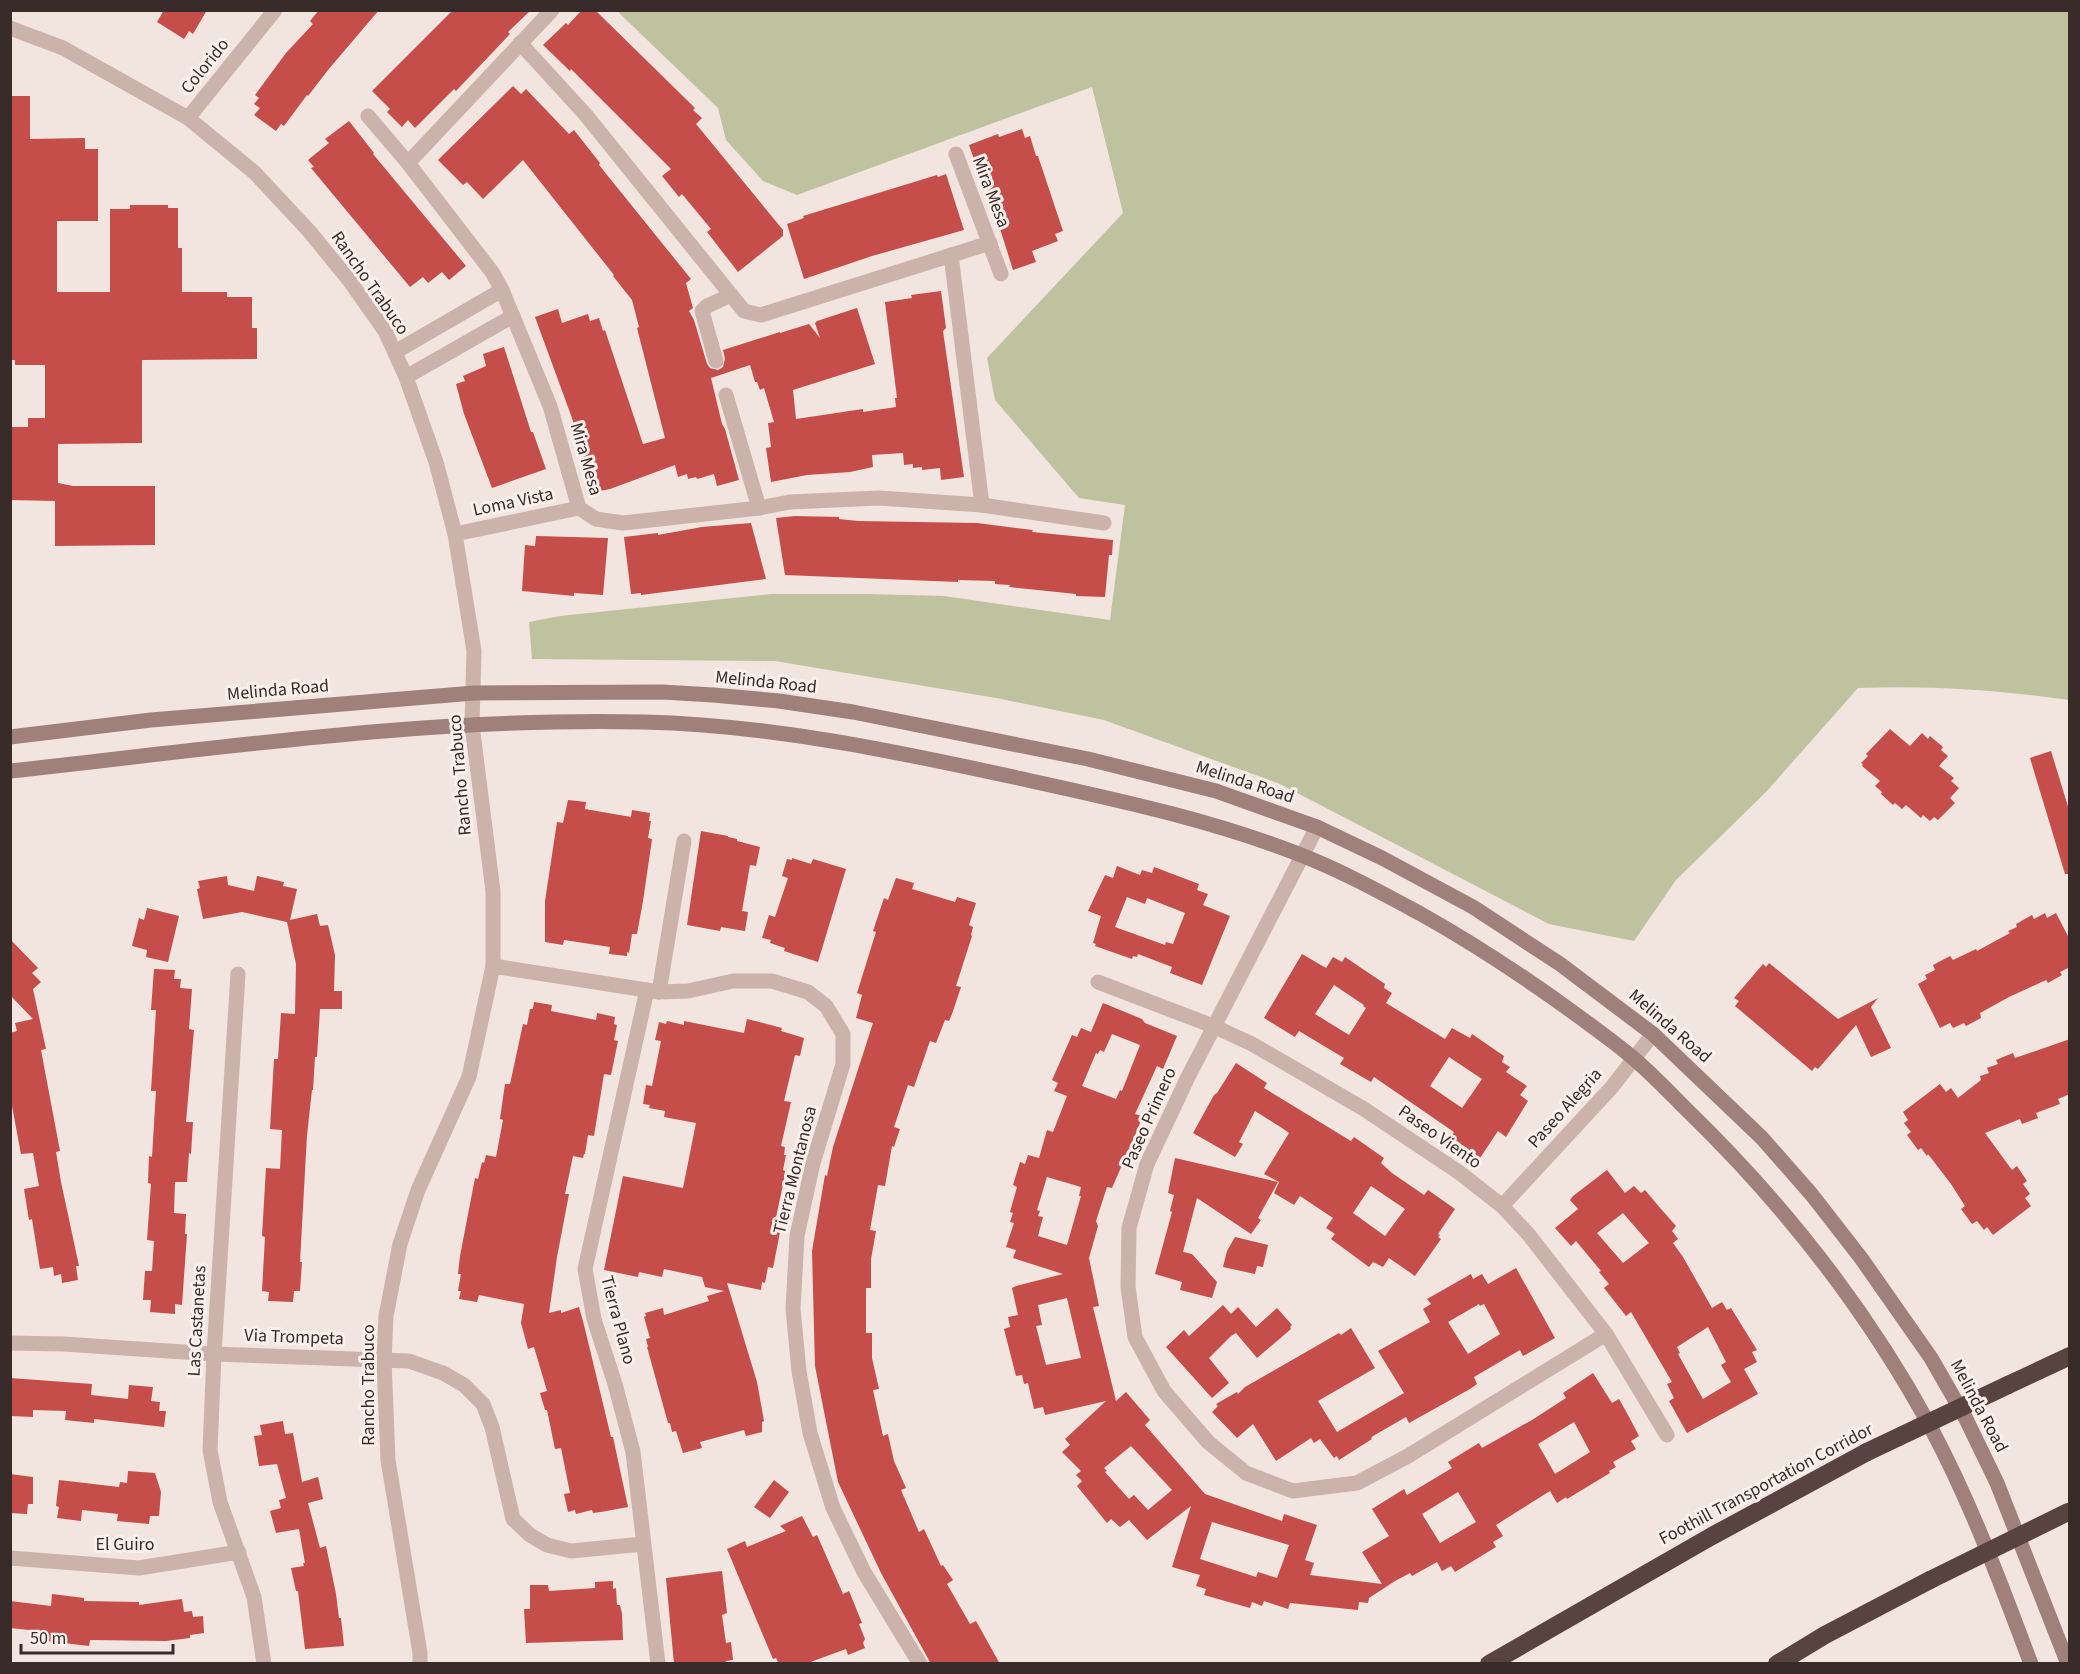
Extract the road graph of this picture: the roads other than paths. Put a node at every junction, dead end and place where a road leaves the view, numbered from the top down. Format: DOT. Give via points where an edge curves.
graph roads {
  1 [pos="274,10"];
  2 [pos="552,10"];
  3 [pos="10,28"];
  4 [pos="520,43"];
  5 [pos="368,116"];
  6 [pos="188,118"];
  7 [pos="956,154"];
  8 [pos="408,163"];
  9 [pos="990,243"];
  10 [pos="951,255"];
  11 [pos="1001,274"];
  12 [pos="502,290"];
  13 [pos="731,295"];
  14 [pos="513,316"];
  15 [pos="395,352"];
  16 [pos="716,361"];
  17 [pos="406,377"];
  18 [pos="726,395"];
  19 [pos="982,505"];
  20 [pos="579,508"];
  21 [pos="759,508"];
  22 [pos="1104,523"];
  23 [pos="455,534"];
  24 [pos="474,693"];
  25 [pos="472,725"];
  26 [pos="10,736"];
  27 [pos="10,771"];
  28 [pos="1317,827"];
  29 [pos="684,841"];
  30 [pos="1303,855"];
  31 [pos="493,966"];
  32 [pos="238,974"];
  33 [pos="1098,982"];
  34 [pos="653,991"];
  35 [pos="1213,1026"];
  36 [pos="1653,1034"];
  37 [pos="1634,1058"];
  38 [pos="1502,1206"];
  39 [pos="1606,1334"];
  40 [pos="10,1343"];
  41 [pos="214,1354"];
  42 [pos="2070,1356"];
  43 [pos="384,1360"];
  44 [pos="1667,1435"];
  45 [pos="2069,1511"];
  46 [pos="643,1544"];
  47 [pos="239,1552"];
  48 [pos="10,1558"];
  49 [pos="918,1663"];
  50 [pos="264,1664"];
  51 [pos="420,1664"];
  52 [pos="658,1664"];
  53 [pos="1489,1664"];
  54 [pos="1777,1664"];
  55 [pos="2031,1664"];
  56 [pos="2068,1664"];
  1 -- 6 [label="street, Colorido"];
  2 -- 4 [label="street"];
  3 -- 6 [label="street, Rancho Trabuco" via="63,48"];
  4 -- 8 [label="street"];
  4 -- 13 [label="street, Mira Mesa" via="585,114"];
  5 -- 8 [label="street, Mira Mesa"];
  6 -- 15 [label="street, Rancho Trabuco" via="255,173 309,231 349,280"];
  7 -- 9 [label="street, Mira Mesa"];
  8 -- 12 [label="street, Mira Mesa"];
  9 -- 10 [label="street, Mira Mesa"];
  9 -- 11 [label="street, Mira Mesa"];
  10 -- 13 [label="street, Mira Mesa" via="761,315 744,311"];
  10 -- 19 [label="street"];
  12 -- 14 [label="street, Mira Mesa"];
  12 -- 15 [label="street"];
  13 -- 16 [label="street" via="702,311"];
  14 -- 17 [label="street"];
  14 -- 20 [label="street, Mira Mesa" via="550,406"];
  15 -- 17 [label="street, Rancho Trabuco"];
  17 -- 23 [label="street, Rancho Trabuco" via="436,462"];
  18 -- 21 [label="street"];
  19 -- 21 [label="street, Mira Mesa" via="879,498 790,502"];
  19 -- 22 [label="street, Mira Mesa"];
  20 -- 21 [label="street, Mira Mesa" via="596,519 623,523"];
  20 -- 23 [label="street, Loma Vista"];
  23 -- 24 [label="street, Rancho Trabuco" via="474,651"];
  24 -- 25 [label="street, Rancho Trabuco"];
  24 -- 26 [label="main road, Melinda Road" via="150,720"];
  24 -- 28 [label="main road, Melinda Road" via="672,693 779,701 853,712 1152,773 1216,790"];
  25 -- 27 [label="main road" via="303,738"];
  25 -- 30 [label="main road" via="644,722 779,732 880,748 1145,806"];
  25 -- 31 [label="street, Rancho Trabuco" via="492,891"];
  28 -- 30 [label="street, Paseo Primero"];
  28 -- 36 [label="main road, Melinda Road" via="1473,907 1560,964"];
  29 -- 34 [label="street, Tierra Plano"];
  30 -- 35 [label="street, Paseo Primero"];
  30 -- 37 [label="main road" via="1380,891 1464,938 1533,982"];
  31 -- 34 [label="street, Tierra Montanosa"];
  31 -- 43 [label="street, Rancho Trabuco" via="468,1077 418,1190 400,1244 386,1316"];
  32 -- 41 [label="street, Las Castanetas"];
  33 -- 35 [label="street, Paseo Viento"];
  34 -- 46 [label="street, Tierra Plano" via="585,1269 594,1319 633,1452"];
  34 -- 49 [label="street, Tierra Montanosa" via="688,991 733,981 772,981 808,992 826,1006 843,1034 843,1064 813,1163 797,1236 793,1309 799,1371 810,1433 833,1508 864,1572"];
  35 -- 38 [label="street, Paseo Viento" via="1252,1044 1364,1109"];
  35 -- 39 [label="street, Paseo Primero" via="1147,1164 1129,1228 1128,1287 1135,1337 1164,1391 1208,1442 1246,1473 1293,1491 1357,1483 1408,1456"];
  36 -- 37 [label="street, Paseo Alegria"];
  36 -- 56 [label="main road, Melinda Road" via="1754,1130 1812,1195 1862,1258 1931,1358 1997,1483"];
  37 -- 38 [label="street, Paseo Alegria" via="1612,1088"];
  37 -- 55 [label="main road" via="1761,1186 1804,1235 1859,1310 1911,1393 1954,1475 1991,1557"];
  38 -- 39 [label="street, Paseo Viento"];
  39 -- 44 [label="street, Paseo Viento"];
  40 -- 41 [label="street, Via Trompeta"];
  41 -- 43 [label="street, Via Trompeta"];
  41 -- 47 [label="street, Las Castanetas" via="210,1450 219,1502"];
  42 -- 53 [label="highway, Foothill Transportation Corridor, bridge" via="1867,1452"];
  43 -- 46 [label="street, Via Trompeta" via="410,1361 443,1374 464,1385 483,1404 513,1519 530,1535 547,1545 571,1551"];
  43 -- 51 [label="street, Rancho Trabuco" via="388,1460"];
  45 -- 54 [label="highway, bridge" via="1825,1635"];
  46 -- 52 [label="street, Tierra Plano"];
  47 -- 48 [label="street, El Guiro" via="139,1568"];
  47 -- 50 [label="street, Las Castanetas" via="254,1598"];
}
